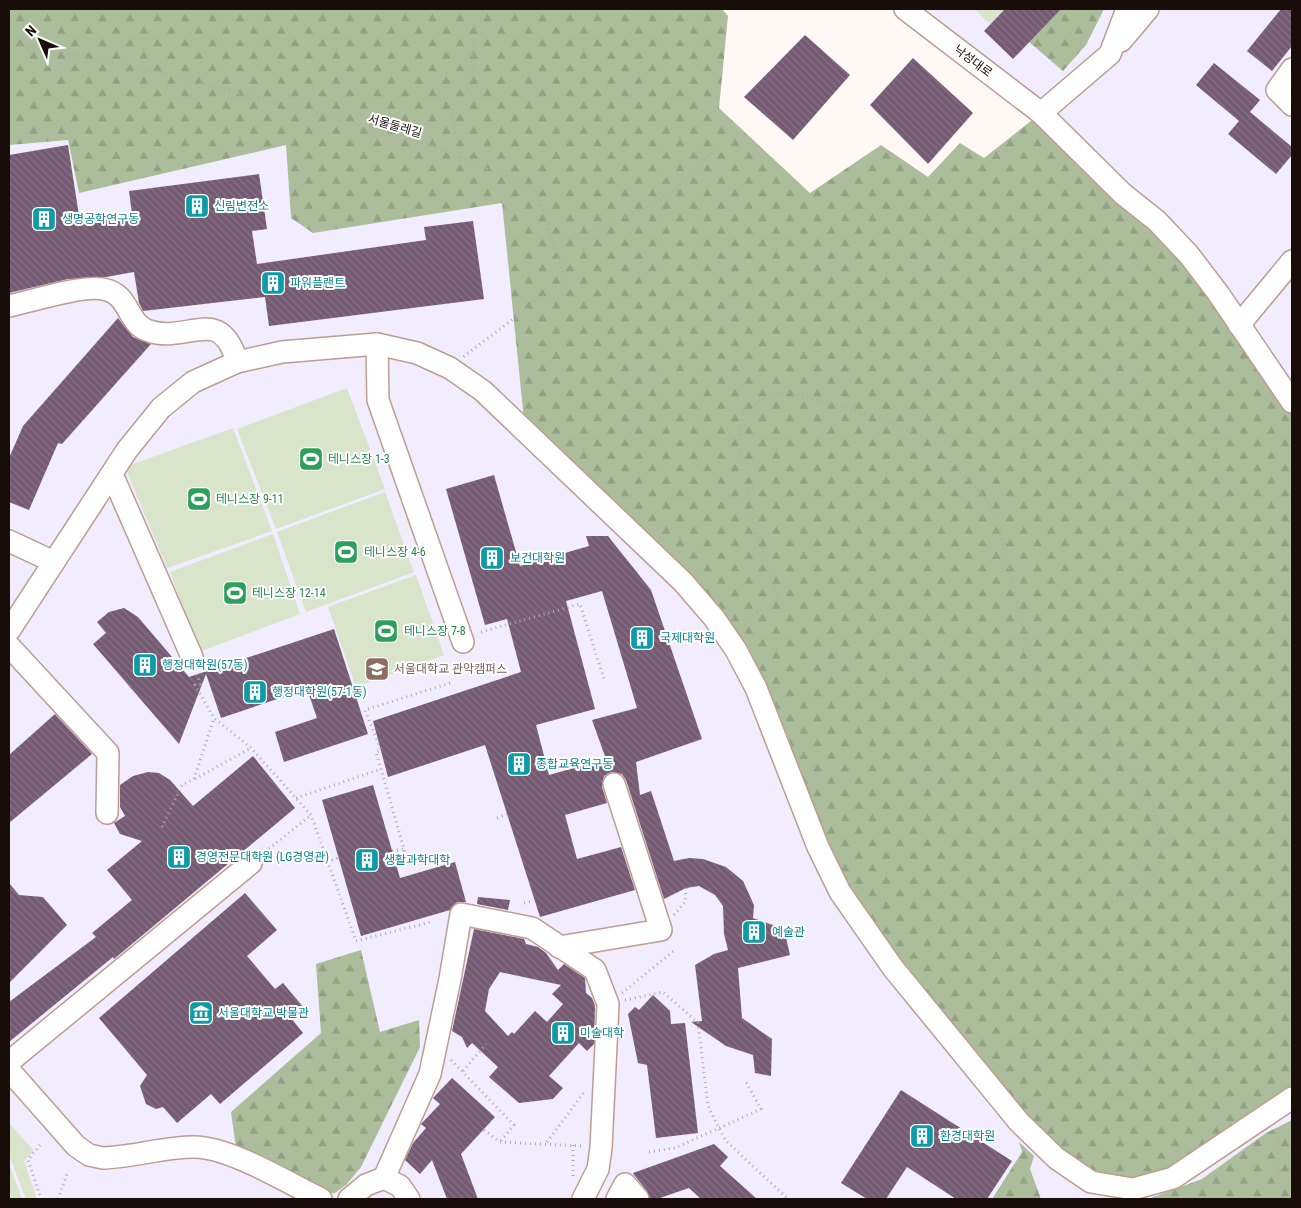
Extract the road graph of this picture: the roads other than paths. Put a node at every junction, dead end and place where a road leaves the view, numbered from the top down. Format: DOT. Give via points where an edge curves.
graph roads {
  1 [pos="905,9"];
  2 [pos="1127,9"];
  3 [pos="1148,9"];
  4 [pos="1110,54"];
  5 [pos="1292,69"];
  6 [pos="1292,106"];
  7 [pos="1041,113"];
  8 [pos="1292,261"];
  9 [pos="9,306"];
  10 [pos="1240,325"];
  11 [pos="377,344"];
  12 [pos="237,362"];
  13 [pos="1292,402"];
  14 [pos="115,481"];
  15 [pos="9,541"];
  16 [pos="54,562"];
  17 [pos="9,631"];
  18 [pos="472,637"];
  19 [pos="9,646"];
  20 [pos="192,657"];
  21 [pos="614,784"];
  22 [pos="108,813"];
  23 [pos="251,863"];
  24 [pos="559,947"];
  25 [pos="9,1062"];
  26 [pos="9,1070"];
  27 [pos="1285,1102"];
  28 [pos="598,1169"];
  29 [pos="384,1178"];
  30 [pos="578,1190"];
  31 [pos="321,1199"];
  32 [pos="349,1199"];
  33 [pos="409,1199"];
  34 [pos="608,1199"];
  35 [pos="617,1199"];
  36 [pos="638,1199"];
  1 -- 7 [label="street, 낙성대로"];
  2 -- 4 [label="street"];
  3 -- 4 [label="street"];
  4 -- 7 [label="street"];
  5 -- 6 [label="street" via="1277,90"];
  7 -- 10 [label="street, 낙성대로" via="1190,255"];
  8 -- 10 [label="street"];
  9 -- 12 [label="street" via="102,289 116,293 124,300 132,318 144,330 158,334 213,329 224,334"];
  10 -- 13 [label="street, 낙성대로"];
  11 -- 12 [label="street" via="282,352"];
  11 -- 18 [label="street" via="378,400"];
  11 -- 27 [label="street" via="417,353 450,368 483,391 683,582 724,632 756,688 818,847 840,892 893,968 1019,1122 1056,1158 1091,1182 1133,1189 1173,1178"];
  12 -- 16 [label="street" via="194,382 162,408 127,450"];
  14 -- 20 [label="street"];
  15 -- 16 [label="street"];
  16 -- 17 [label="street"];
  19 -- 22 [label="street" via="108,753"];
  21 -- 24 [label="street" via="661,930"];
  23 -- 25 [label="street"];
  24 -- 28 [label="street" via="595,970 608,1004"];
  24 -- 29 [label="street" via="532,928 461,914 430,1074"];
  26 -- 31 [label="street" via="76,1146 89,1155 103,1158 194,1146 212,1148 229,1153"];
  28 -- 30 [label="street"];
  28 -- 34 [label="street"];
  29 -- 32 [label="street" via="366,1185"];
  29 -- 33 [label="street" via="400,1186"];
  35 -- 36 [label="street" via="625,1184"];
}
